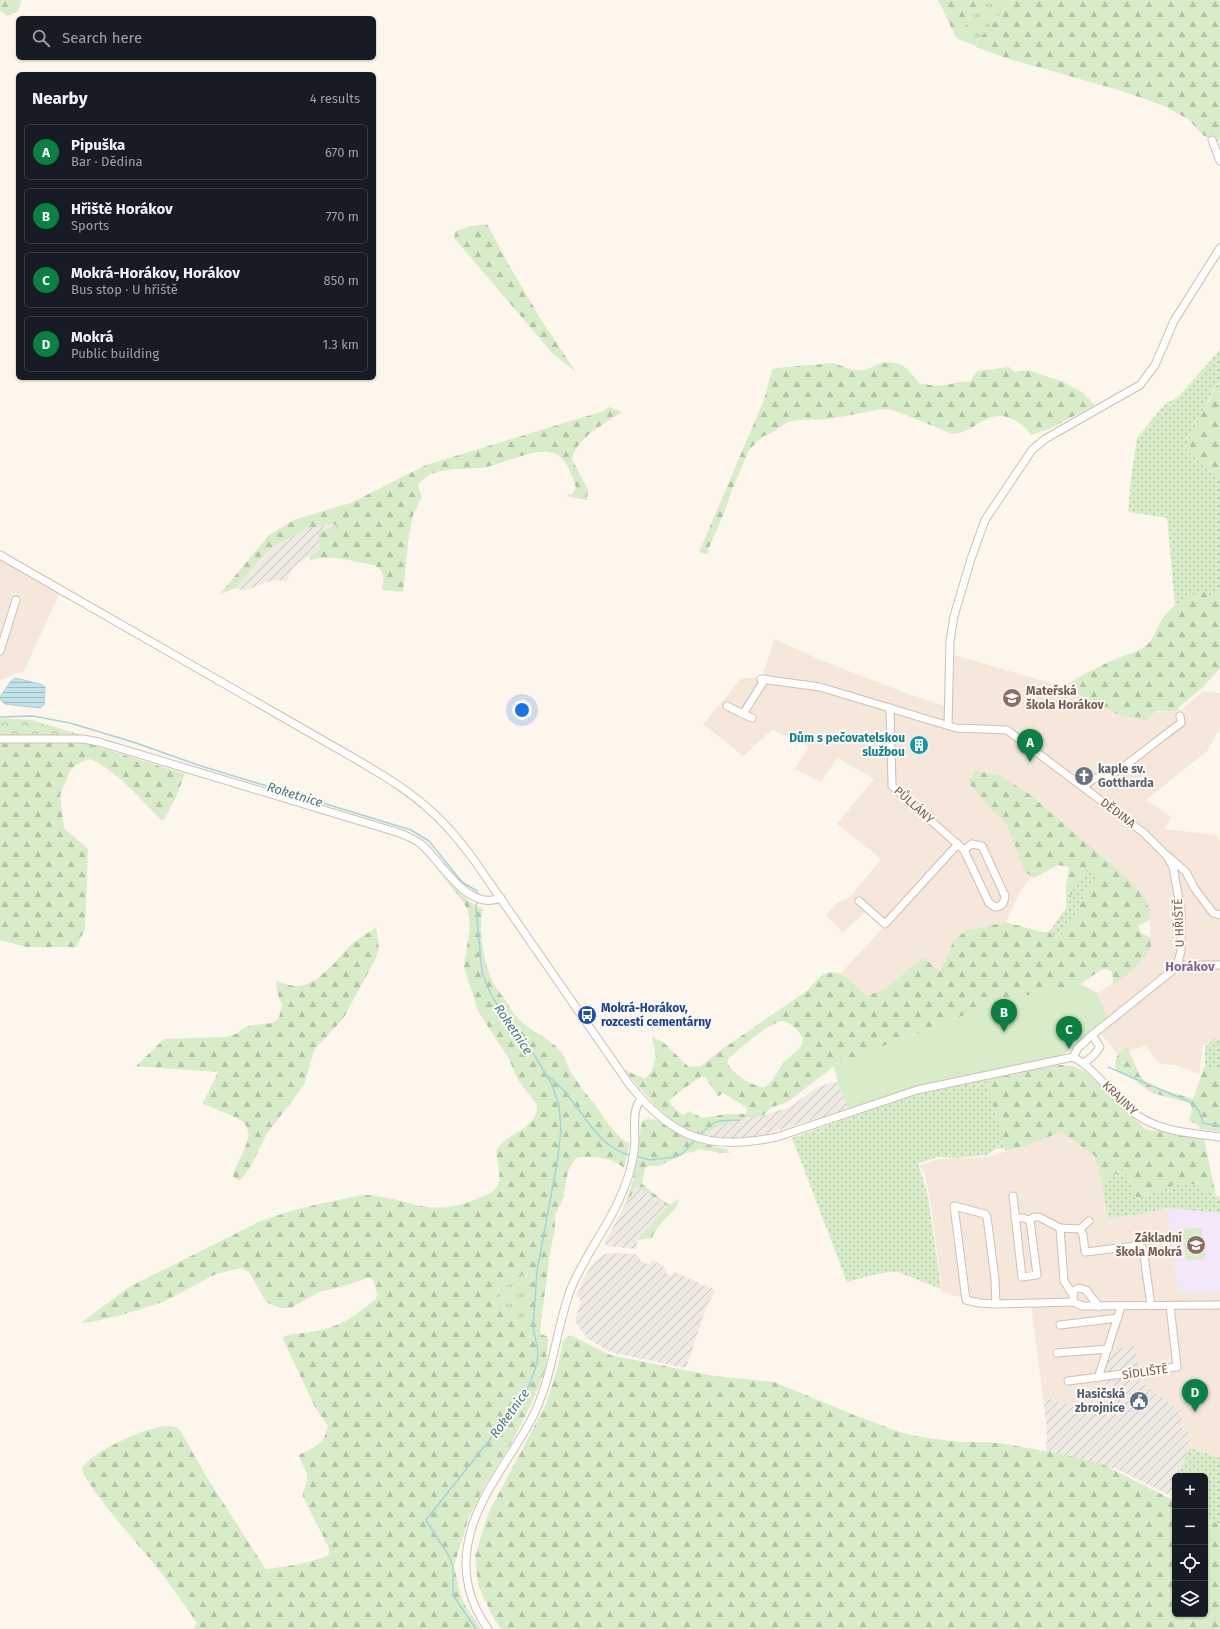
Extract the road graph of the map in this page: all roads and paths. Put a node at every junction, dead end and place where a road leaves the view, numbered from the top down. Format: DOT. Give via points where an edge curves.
graph roads {
  1 [pos="1212,140"];
  2 [pos="1220,161"];
  3 [pos="1220,248"];
  4 [pos="0,555"];
  5 [pos="16,600"];
  6 [pos="0,651"];
  7 [pos="727,706"];
  8 [pos="890,708"];
  9 [pos="743,714"];
  10 [pos="1180,716"];
  11 [pos="752,718"];
  12 [pos="948,725"];
  13 [pos="0,739"];
  14 [pos="1084,787"];
  15 [pos="958,844"];
  16 [pos="964,850"];
  17 [pos="1167,856"];
  18 [pos="1173,867"];
  19 [pos="501,898"];
  20 [pos="859,901"];
  21 [pos="1220,915"];
  22 [pos="1178,965"];
  23 [pos="1220,965"];
  24 [pos="1092,1035"];
  25 [pos="1073,1057"];
  26 [pos="1084,1063"];
  27 [pos="641,1099"];
  28 [pos="1220,1137"];
  29 [pos="1013,1196"];
  30 [pos="1015,1218"];
  31 [pos="1030,1220"];
  32 [pos="1089,1221"];
  33 [pos="1060,1228"];
  34 [pos="1080,1229"];
  35 [pos="1073,1298"];
  36 [pos="996,1304"];
  37 [pos="1220,1305"];
  38 [pos="1151,1306"];
  39 [pos="1170,1306"];
  40 [pos="1099,1307"];
  41 [pos="1121,1307"];
  42 [pos="1118,1318"];
  43 [pos="1060,1326"];
  44 [pos="1108,1349"];
  45 [pos="1057,1353"];
  46 [pos="1098,1378"];
  47 [pos="1068,1381"];
  48 [pos="488,1629"];
  1 -- 2 [label="street"];
  3 -- 12 [label="street" via="1174,321 1155,365 1140,385 1045,439 1032,450 985,520 954,616 950,641"];
  4 -- 19 [label="street" via="397,785 431,810 447,827"];
  5 -- 6 [label="street"];
  7 -- 9 [label="street"];
  8 -- 9 [label="street" via="820,687 763,679"];
  8 -- 12 [label="street"];
  8 -- 15 [label="street, PŮLLÁNY" via="892,786"];
  9 -- 11 [label="street"];
  10 -- 14 [label="street" via="1181,723 1118,771 1091,779"];
  12 -- 14 [label="street, DĚDINA" via="956,728 1007,730"];
  13 -- 19 [label="street" via="83,739 99,742 393,831 422,845 465,892 482,899 494,901"];
  14 -- 17 [label="street, DĚDINA" via="1144,833"];
  15 -- 16 [label="street, PŮLLÁNY"];
  15 -- 20 [label="street" via="885,924"];
  16 -- 16 [label="street, PŮLLÁNY" via="989,903 999,907 1005,896 982,846 972,844"];
  17 -- 18 [label="street, DĚDINA"];
  17 -- 21 [label="street" via="1186,872 1195,889 1214,913"];
  18 -- 22 [label="street, U HŘIŠTĚ" via="1181,911 1181,951"];
  19 -- 27 [label="street"];
  22 -- 23 [label="street"];
  22 -- 24 [label="street, U HŘIŠTĚ"];
  24 -- 25 [label="street, U HŘIŠTĚ" via="1078,1048"];
  24 -- 26 [label="street" via="1100,1047"];
  25 -- 26 [label="street, KRAJINY"];
  25 -- 27 [label="street" via="917,1090 777,1137 756,1141 735,1143 698,1138 666,1121"];
  26 -- 28 [label="street, KRAJINY" via="1136,1115 1149,1123 1166,1129"];
  27 -- 48 [label="street" via="636,1109 633,1161 619,1200 571,1289 548,1379 539,1403 485,1498 472,1528 466,1558 466,1577 473,1602"];
  29 -- 30 [label="street"];
  30 -- 31 [label="street"];
  30 -- 31 [label="street" via="1022,1277 1037,1275"];
  31 -- 33 [label="street" via="1039,1217"];
  32 -- 34 [label="street"];
  33 -- 34 [label="street"];
  33 -- 35 [label="street" via="1064,1281"];
  34 -- 38 [label="street" via="1085,1252 1136,1246 1143,1248"];
  35 -- 36 [label="street" via="1042,1303"];
  35 -- 40 [label="street" via="1080,1306"];
  35 -- 40 [label="street" via="1076,1289 1084,1288"];
  36 -- 36 [label="street" via="987,1217 954,1206 966,1300 979,1304"];
  37 -- 39 [label="street"];
  38 -- 39 [label="street"];
  38 -- 41 [label="street"];
  39 -- 46 [label="street, SÍDLIŠTĚ" via="1177,1368"];
  40 -- 41 [label="street"];
  41 -- 42 [label="street"];
  42 -- 43 [label="street"];
  42 -- 44 [label="street"];
  44 -- 45 [label="street"];
  44 -- 46 [label="street"];
  46 -- 47 [label="street, SÍDLIŠTĚ"];
}
